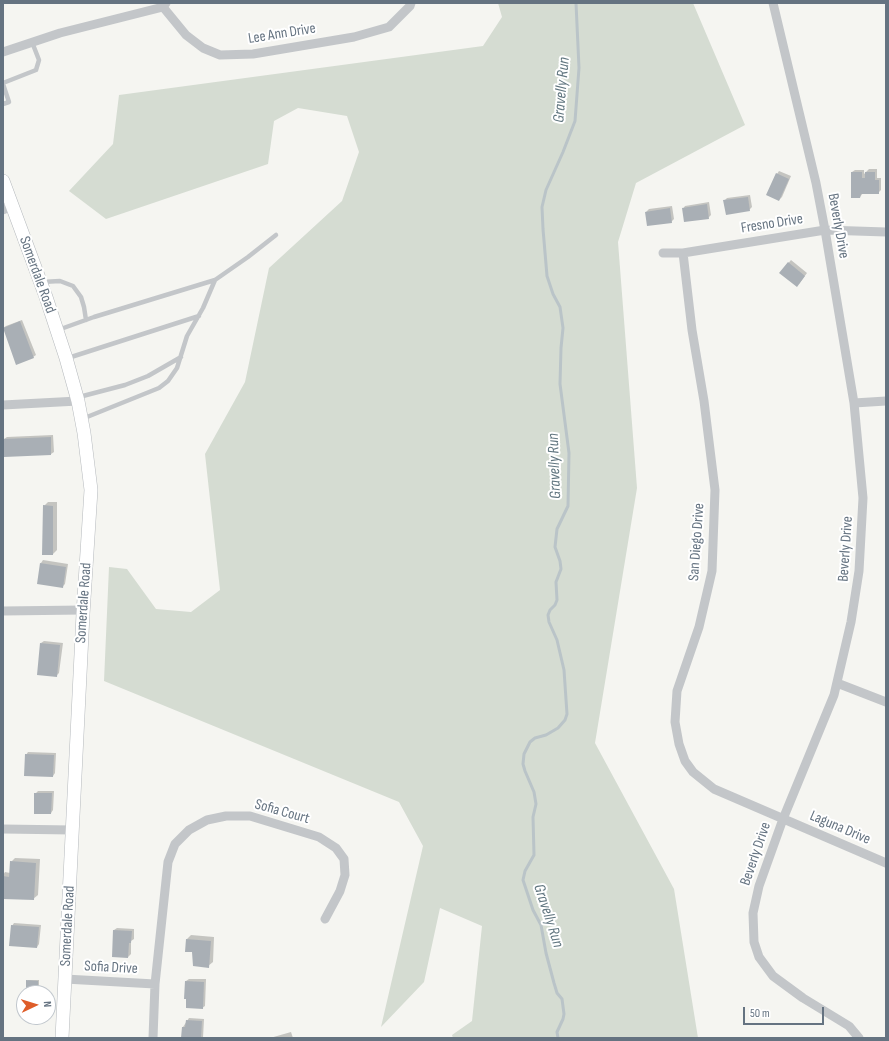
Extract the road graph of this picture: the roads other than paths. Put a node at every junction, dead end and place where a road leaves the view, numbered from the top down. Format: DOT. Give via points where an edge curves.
graph roads {
  1 [pos="411,3"];
  2 [pos="773,3"];
  3 [pos="164,5"];
  4 [pos="32,42"];
  5 [pos="3,52"];
  6 [pos="3,84"];
  7 [pos="3,104"];
  8 [pos="3,181"];
  9 [pos="7,208"];
  10 [pos="825,230"];
  11 [pos="886,232"];
  12 [pos="276,235"];
  13 [pos="663,253"];
  14 [pos="683,253"];
  15 [pos="215,280"];
  16 [pos="40,282"];
  17 [pos="199,316"];
  18 [pos="86,320"];
  19 [pos="56,331"];
  20 [pos="181,357"];
  21 [pos="66,358"];
  22 [pos="77,399"];
  23 [pos="886,401"];
  24 [pos="854,403"];
  25 [pos="3,405"];
  26 [pos="82,419"];
  27 [pos="83,610"];
  28 [pos="3,611"];
  29 [pos="837,683"];
  30 [pos="886,702"];
  31 [pos="783,819"];
  32 [pos="3,830"];
  33 [pos="72,830"];
  34 [pos="886,863"];
  35 [pos="164,895"];
  36 [pos="324,919"];
  37 [pos="65,979"];
  38 [pos="156,984"];
  39 [pos="62,1038"];
  40 [pos="153,1038"];
  41 [pos="859,1038"];
  1 -- 3 [label="street, Lee Ann Drive" via="389,27 354,37 253,54 220,55 203,48 186,35"];
  2 -- 10 [label="street, Beverly Drive"];
  3 -- 4 [label="street, Lee Ann Drive"];
  4 -- 5 [label="street, Lee Ann Drive"];
  4 -- 6 [label="lane" via="39,60 36,70"];
  6 -- 7 [label="lane" via="9,102"];
  8 -- 9 [label="main road, Somerdale Road"];
  9 -- 16 [label="main road, Somerdale Road"];
  10 -- 11 [label="street, Fresno Drive"];
  10 -- 14 [label="street, Fresno Drive"];
  10 -- 24 [label="street, Beverly Drive"];
  12 -- 15 [label="lane"];
  13 -- 14 [label="street, Fresno Drive"];
  14 -- 31 [label="street, San Diego Drive" via="714,490 712,571 699,627 677,691 675,722 685,761 693,772 714,789"];
  15 -- 17 [label="lane"];
  15 -- 18 [label="lane"];
  16 -- 18 [label="lane" via="60,281 73,286 81,297"];
  16 -- 19 [label="main road, Somerdale Road"];
  17 -- 20 [label="lane" via="187,336"];
  17 -- 21 [label="lane"];
  18 -- 19 [label="lane"];
  19 -- 21 [label="main road, Somerdale Road"];
  20 -- 22 [label="lane" via="148,376"];
  20 -- 26 [label="lane" via="173,375 158,388"];
  21 -- 22 [label="main road, Somerdale Road"];
  22 -- 25 [label="street"];
  22 -- 26 [label="main road, Somerdale Road"];
  23 -- 24 [label="street"];
  24 -- 29 [label="street, Beverly Drive" via="863,498 860,571"];
  26 -- 27 [label="main road, Somerdale Road" via="92,490"];
  27 -- 28 [label="street"];
  27 -- 33 [label="main road, Somerdale Road"];
  29 -- 30 [label="street"];
  29 -- 31 [label="street, Beverly Drive"];
  31 -- 34 [label="street, Laguna Drive"];
  31 -- 41 [label="street, Beverly Drive" via="759,886 753,913 754,942 759,957 773,976 802,998 848,1026"];
  32 -- 33 [label="street"];
  33 -- 37 [label="main road, Somerdale Road"];
  35 -- 36 [label="street, Sofia Court" via="168,862 174,844 189,830 207,820 226,816 250,816 319,837 336,848 344,859 345,875 340,891"];
  35 -- 38 [label="street, Sofia Drive"];
  37 -- 38 [label="street, Sofia Drive"];
  37 -- 39 [label="main road, Somerdale Road"];
  38 -- 40 [label="street, Sofia Drive"];
}
